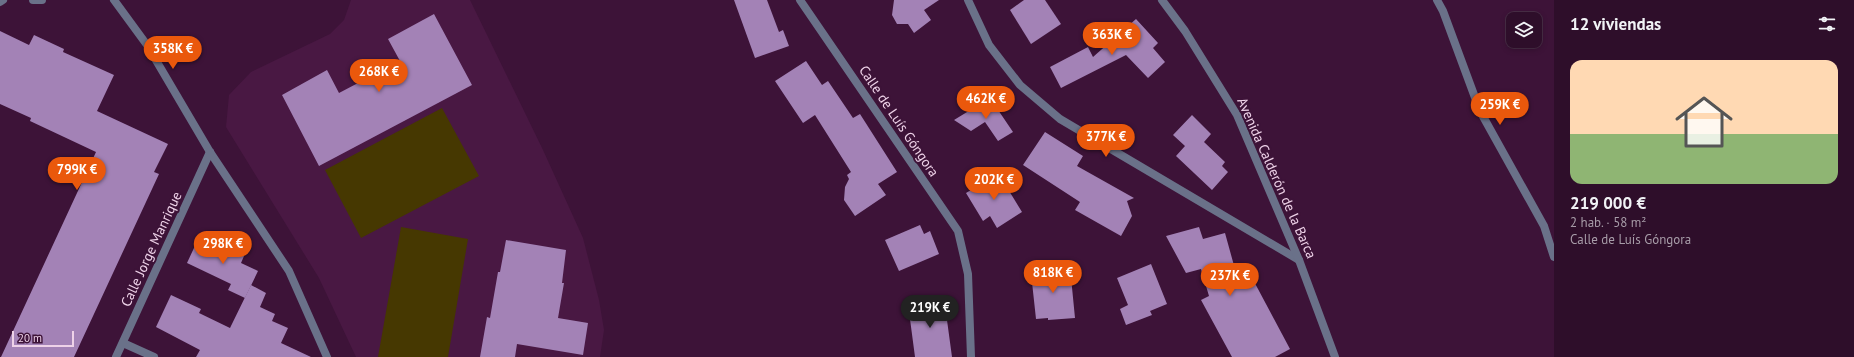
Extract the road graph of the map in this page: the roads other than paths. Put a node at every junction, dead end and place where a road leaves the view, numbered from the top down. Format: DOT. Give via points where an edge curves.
graph roads {
  1 [pos="3,0"];
  2 [pos="32,0"];
  3 [pos="42,0"];
  4 [pos="113,0"];
  5 [pos="800,0"];
  6 [pos="968,0"];
  7 [pos="1162,0"];
  8 [pos="1437,0"];
  9 [pos="0,2"];
  10 [pos="210,152"];
  11 [pos="1554,257"];
  12 [pos="1300,260"];
  13 [pos="123,343"];
  14 [pos="116,357"];
  15 [pos="154,357"];
  16 [pos="327,357"];
  17 [pos="971,357"];
  18 [pos="1335,357"];
  1 -- 9 [label="street"];
  2 -- 3 [label="street"];
  4 -- 10 [label="street" via="147,45"];
  5 -- 17 [label="street, Calle de Luís Góngora" via="958,231 968,274"];
  6 -- 12 [label="street" via="989,45 1020,85 1060,119"];
  7 -- 12 [label="street, Avenida Calderón de la Barca" via="1237,114"];
  8 -- 11 [label="street" via="1480,111 1544,226"];
  10 -- 13 [label="street, Calle Jorge Manrique"];
  10 -- 16 [label="street" via="289,271"];
  12 -- 18 [label="street, Avenida Calderón de la Barca"];
  13 -- 14 [label="street, Calle Jorge Manrique"];
  13 -- 15 [label="street"];
}
